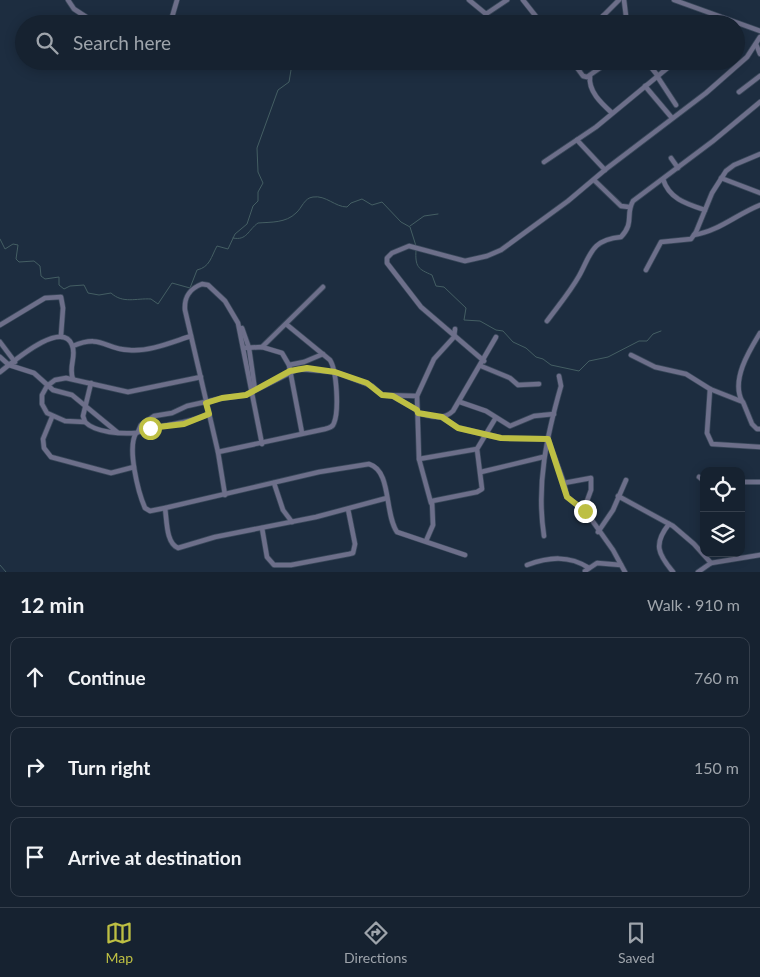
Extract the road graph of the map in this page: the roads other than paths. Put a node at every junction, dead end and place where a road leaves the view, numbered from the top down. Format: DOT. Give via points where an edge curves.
graph roads {
  1 [pos="68,0"];
  2 [pos="177,0"];
  3 [pos="469,0"];
  4 [pos="507,0"];
  5 [pos="523,0"];
  6 [pos="619,0"];
  7 [pos="624,0"];
  8 [pos="674,0"];
  9 [pos="83,15"];
  10 [pos="173,15"];
  11 [pos="535,15"];
  12 [pos="604,15"];
  13 [pos="626,15"];
  14 [pos="715,15"];
  15 [pos="745,26"];
  16 [pos="760,31"];
  17 [pos="760,37"];
  18 [pos="756,44"];
  19 [pos="760,54"];
  20 [pos="745,59"];
  21 [pos="578,70"];
  22 [pos="598,70"];
  23 [pos="653,70"];
  24 [pos="665,70"];
  25 [pos="732,70"];
  26 [pos="590,76"];
  27 [pos="658,76"];
  28 [pos="760,76"];
  29 [pos="645,86"];
  30 [pos="739,92"];
  31 [pos="760,102"];
  32 [pos="676,105"];
  33 [pos="612,113"];
  34 [pos="672,118"];
  35 [pos="578,140"];
  36 [pos="760,154"];
  37 [pos="671,158"];
  38 [pos="544,162"];
  39 [pos="678,168"];
  40 [pos="604,170"];
  41 [pos="721,178"];
  42 [pos="664,179"];
  43 [pos="594,180"];
  44 [pos="760,193"];
  45 [pos="760,205"];
  46 [pos="629,207"];
  47 [pos="705,210"];
  48 [pos="694,235"];
  49 [pos="646,270"];
  50 [pos="323,287"];
  51 [pos="547,321"];
  52 [pos="286,324"];
  53 [pos="0,325"];
  54 [pos="455,329"];
  55 [pos="760,333"];
  56 [pos="61,336"];
  57 [pos="191,336"];
  58 [pos="454,337"];
  59 [pos="496,337"];
  60 [pos="0,342"];
  61 [pos="73,346"];
  62 [pos="262,347"];
  63 [pos="247,348"];
  64 [pos="323,354"];
  65 [pos="631,355"];
  66 [pos="1,359"];
  67 [pos="484,361"];
  68 [pos="15,362"];
  69 [pos="9,365"];
  70 [pos="289,365"];
  71 [pos="481,366"];
  72 [pos="290,371"];
  73 [pos="0,372"];
  74 [pos="335,372"];
  75 [pos="559,376"];
  76 [pos="201,377"];
  77 [pos="73,379"];
  78 [pos="91,382"];
  79 [pos="538,384"];
  80 [pos="47,386"];
  81 [pos="710,389"];
  82 [pos="254,391"];
  83 [pos="393,396"];
  84 [pos="416,396"];
  85 [pos="460,402"];
  86 [pos="743,402"];
  87 [pos="206,403"];
  88 [pos="85,408"];
  89 [pos="418,411"];
  90 [pos="209,414"];
  91 [pos="554,414"];
  92 [pos="52,417"];
  93 [pos="442,417"];
  94 [pos="496,419"];
  95 [pos="85,422"];
  96 [pos="758,429"];
  97 [pos="116,432"];
  98 [pos="137,432"];
  99 [pos="302,433"];
  100 [pos="760,434"];
  101 [pos="486,435"];
  102 [pos="548,439"];
  103 [pos="262,444"];
  104 [pos="760,446"];
  105 [pos="477,449"];
  106 [pos="218,452"];
  107 [pos="543,457"];
  108 [pos="419,459"];
  109 [pos="134,467"];
  110 [pos="481,472"];
  111 [pos="626,480"];
  112 [pos="745,482"];
  113 [pos="760,482"];
  114 [pos="274,483"];
  115 [pos="564,483"];
  116 [pos="225,495"];
  117 [pos="618,496"];
  118 [pos="387,498"];
  119 [pos="431,503"];
  120 [pos="165,508"];
  121 [pos="348,509"];
  122 [pos="585,511"];
  123 [pos="292,522"];
  124 [pos="669,524"];
  125 [pos="262,528"];
  126 [pos="598,532"];
  127 [pos="544,536"];
  128 [pos="426,541"];
  129 [pos="465,554"];
  130 [pos="760,555"];
  131 [pos="710,564"];
  132 [pos="527,565"];
  133 [pos="620,565"];
  134 [pos="587,569"];
  135 [pos="625,572"];
  136 [pos="673,572"];
  137 [pos="698,572"];
  138 [pos="708,572"];
  1 -- 9 [label="street"];
  2 -- 10 [label="street"];
  3 -- 4 [label="street" via="486,14"];
  5 -- 11 [label="street"];
  6 -- 12 [label="street"];
  7 -- 13 [label="street"];
  8 -- 14 [label="street"];
  15 -- 16 [label="street"];
  17 -- 18 [label="street"];
  18 -- 19 [label="street"];
  18 -- 20 [label="street"];
  21 -- 26 [label="street" via="582,76"];
  22 -- 26 [label="street"];
  23 -- 27 [label="street"];
  24 -- 27 [label="street"];
  25 -- 34 [label="street"];
  26 -- 33 [label="street" via="594,94"];
  27 -- 29 [label="street"];
  27 -- 32 [label="street"];
  28 -- 30 [label="street"];
  29 -- 33 [label="street"];
  29 -- 34 [label="street"];
  31 -- 39 [label="street"];
  33 -- 35 [label="street"];
  34 -- 40 [label="street"];
  35 -- 38 [label="street"];
  35 -- 40 [label="street"];
  36 -- 41 [label="street" via="729,167"];
  37 -- 39 [label="street"];
  39 -- 42 [label="street"];
  40 -- 43 [label="street"];
  41 -- 44 [label="street"];
  41 -- 47 [label="street"];
  42 -- 46 [label="street" via="633,200"];
  42 -- 47 [label="street" via="676,198"];
  43 -- 46 [label="street" via="621,206"];
  43 -- 58 [label="street" via="501,250 487,256 465,261 409,246 390,255 387,263 411,294"];
  45 -- 48 [label="street" via="712,231"];
  46 -- 51 [label="street" via="631,221 625,233 621,237 607,239 592,250 580,275"];
  47 -- 48 [label="street"];
  48 -- 49 [label="street" via="688,239 661,242"];
  50 -- 52 [label="street"];
  52 -- 62 [label="street"];
  52 -- 64 [label="street"];
  53 -- 56 [label="street" via="45,298 61,297"];
  54 -- 58 [label="street"];
  55 -- 86 [label="street" via="742,368 739,391"];
  56 -- 61 [label="street" via="69,339"];
  56 -- 68 [label="street" via="41,342"];
  57 -- 61 [label="street" via="130,350 101,341"];
  57 -- 63 [label="street" via="185,310 186,298 189,292 202,284 225,301"];
  57 -- 76 [label="street"];
  58 -- 67 [label="street"];
  58 -- 84 [label="street" via="430,366"];
  59 -- 67 [label="street"];
  60 -- 68 [label="street"];
  61 -- 77 [label="street" via="70,372"];
  62 -- 63 [label="street"];
  62 -- 70 [label="street" via="282,352"];
  63 -- 82 [label="street"];
  64 -- 70 [label="street"];
  64 -- 74 [label="street"];
  65 -- 81 [label="street" via="655,367 686,374"];
  66 -- 69 [label="street"];
  67 -- 71 [label="street"];
  68 -- 69 [label="street"];
  69 -- 73 [label="street"];
  69 -- 80 [label="street" via="34,373"];
  70 -- 72 [label="street"];
  71 -- 79 [label="street" via="510,378 518,385"];
  71 -- 85 [label="street"];
  72 -- 74 [label="street" via="307,368"];
  72 -- 82 [label="street"];
  72 -- 99 [label="street"];
  74 -- 83 [label="street" via="372,386 382,395"];
  74 -- 99 [label="street" via="335,422 325,430"];
  75 -- 91 [label="street" via="561,386"];
  76 -- 78 [label="street" via="128,392"];
  76 -- 87 [label="street"];
  77 -- 78 [label="street"];
  77 -- 80 [label="street" via="54,380"];
  78 -- 88 [label="street"];
  80 -- 88 [label="street" via="69,394"];
  80 -- 92 [label="street" via="42,404"];
  81 -- 86 [label="street"];
  81 -- 104 [label="street" via="707,433 712,444"];
  82 -- 87 [label="street"];
  82 -- 103 [label="street"];
  83 -- 84 [label="street"];
  83 -- 89 [label="street"];
  84 -- 89 [label="street"];
  85 -- 93 [label="street" via="448,416"];
  85 -- 94 [label="street" via="486,411"];
  86 -- 96 [label="street" via="752,424"];
  87 -- 90 [label="street"];
  87 -- 98 [label="street" via="148,419"];
  88 -- 95 [label="street"];
  88 -- 97 [label="street"];
  89 -- 93 [label="street"];
  89 -- 108 [label="street"];
  90 -- 98 [label="street" via="184,424"];
  90 -- 106 [label="street"];
  91 -- 94 [label="street" via="534,416 510,426"];
  91 -- 102 [label="street"];
  92 -- 95 [label="street"];
  92 -- 109 [label="street" via="44,439 44,448 51,457 111,473"];
  93 -- 101 [label="street" via="458,428"];
  94 -- 101 [label="street"];
  95 -- 97 [label="street" via="93,428"];
  96 -- 100 [label="street"];
  97 -- 98 [label="street"];
  98 -- 109 [label="street" via="132,443"];
  99 -- 103 [label="street"];
  101 -- 102 [label="street" via="514,440"];
  101 -- 105 [label="street"];
  102 -- 107 [label="street"];
  102 -- 115 [label="street"];
  103 -- 106 [label="street"];
  105 -- 108 [label="street"];
  105 -- 110 [label="street"];
  106 -- 116 [label="street"];
  107 -- 110 [label="street"];
  107 -- 127 [label="street" via="541,511"];
  108 -- 119 [label="street"];
  109 -- 120 [label="street" via="145,508 150,511"];
  110 -- 119 [label="street" via="482,489"];
  111 -- 117 [label="street"];
  112 -- 113 [label="street"];
  114 -- 116 [label="street"];
  114 -- 118 [label="street" via="370,464 382,473"];
  114 -- 123 [label="street" via="283,510"];
  115 -- 122 [label="street" via="567,497"];
  115 -- 122 [label="street" via="591,478 592,490"];
  116 -- 120 [label="street"];
  117 -- 124 [label="street"];
  117 -- 126 [label="street"];
  118 -- 121 [label="street"];
  118 -- 128 [label="street" via="397,532"];
  119 -- 128 [label="street" via="433,525"];
  120 -- 125 [label="street" via="170,541 178,548"];
  121 -- 123 [label="street"];
  121 -- 125 [label="street" via="355,544 349,554 274,565 267,557"];
  122 -- 126 [label="street"];
  123 -- 125 [label="street"];
  124 -- 131 [label="street" via="694,544"];
  124 -- 136 [label="street" via="658,550"];
  126 -- 133 [label="street"];
  128 -- 129 [label="street"];
  130 -- 131 [label="street"];
  131 -- 137 [label="street"];
  131 -- 138 [label="street"];
  132 -- 134 [label="street" via="558,558 576,561"];
  133 -- 134 [label="street" via="596,564"];
  133 -- 135 [label="street"];
}
